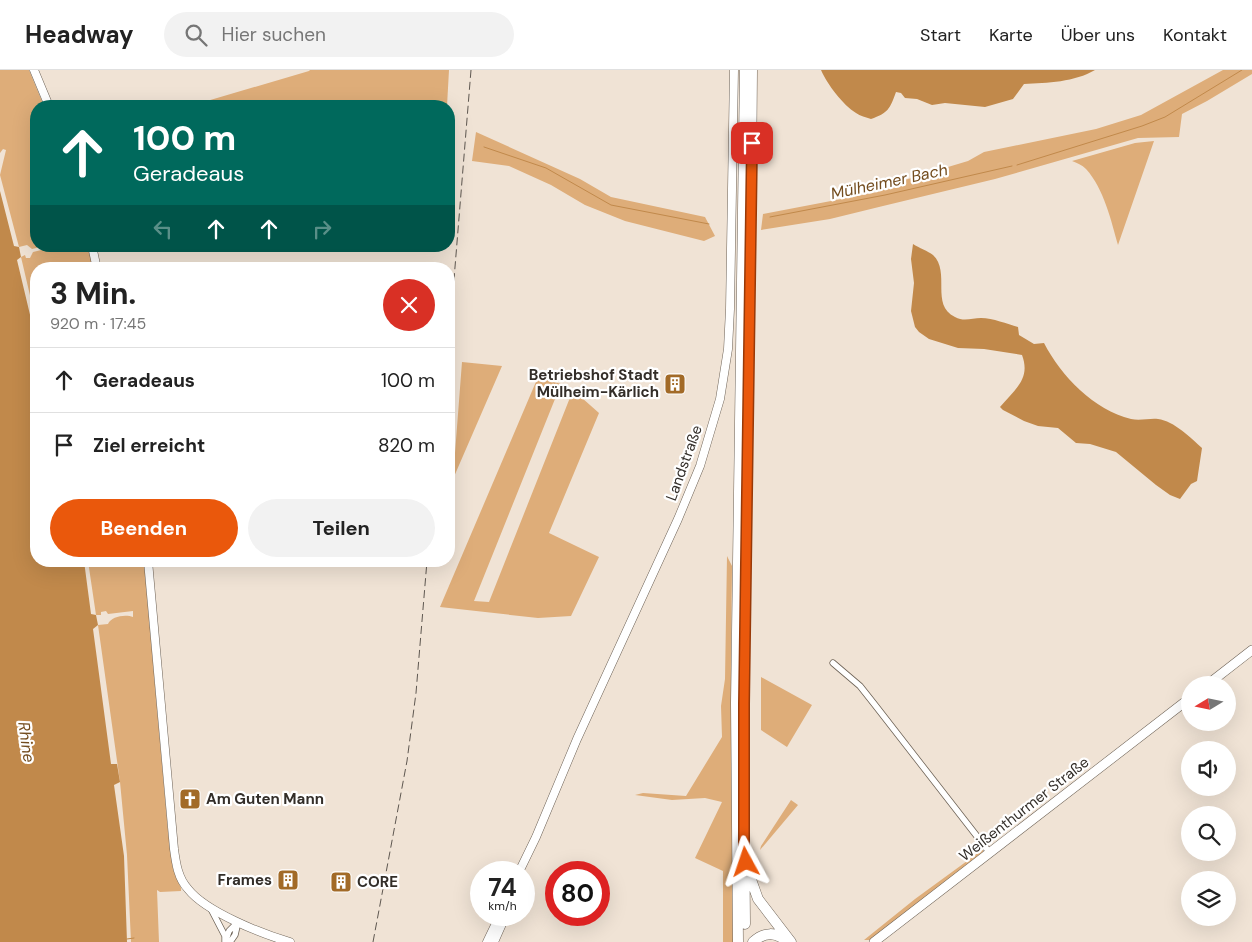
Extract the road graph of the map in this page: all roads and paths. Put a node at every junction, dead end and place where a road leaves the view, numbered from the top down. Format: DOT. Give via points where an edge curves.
graph roads {
  1 [pos="34,70"];
  2 [pos="734,70"];
  3 [pos="745,70"];
  4 [pos="752,70"];
  5 [pos="46,100"];
  6 [pos="149,567"];
  7 [pos="1252,650"];
  8 [pos="833,663"];
  9 [pos="1219,676"];
  10 [pos="1181,705"];
  11 [pos="536,837"];
  12 [pos="744,851"];
  13 [pos="990,853"];
  14 [pos="524,861"];
  15 [pos="529,861"];
  16 [pos="211,909"];
  17 [pos="238,922"];
  18 [pos="495,926"];
  19 [pos="499,926"];
  20 [pos="489,941"];
  21 [pos="225,942"];
  22 [pos="230,942"];
  23 [pos="290,942"];
  24 [pos="738,942"];
  25 [pos="745,942"];
  26 [pos="753,942"];
  27 [pos="787,942"];
  28 [pos="791,942"];
  29 [pos="874,942"];
  1 -- 5 [label="street"];
  2 -- 11 [label="street, Landstraße" via="730,309 728,349 718,407 706,450 687,497"];
  3 -- 24 [label="highway" via="736,702"];
  4 -- 12 [label="highway"];
  6 -- 16 [label="street" via="176,864 187,889"];
  7 -- 9 [label="main road"];
  8 -- 13 [label="street" via="875,704"];
  10 -- 13 [label="main road, Weißenthurmer Straße"];
  11 -- 14 [label="street"];
  11 -- 15 [label="street"];
  12 -- 25 [label="highway"];
  12 -- 28 [label="highway" via="758,899"];
  13 -- 29 [label="main road, Weißenthurmer Straße"];
  16 -- 17 [label="street"];
  16 -- 21 [label="street"];
  17 -- 21 [label="street"];
  17 -- 22 [label="street"];
  17 -- 23 [label="street"];
  18 -- 20 [label="street"];
  19 -- 20 [label="street"];
  26 -- 27 [label="highway" via="770,934"];
}
